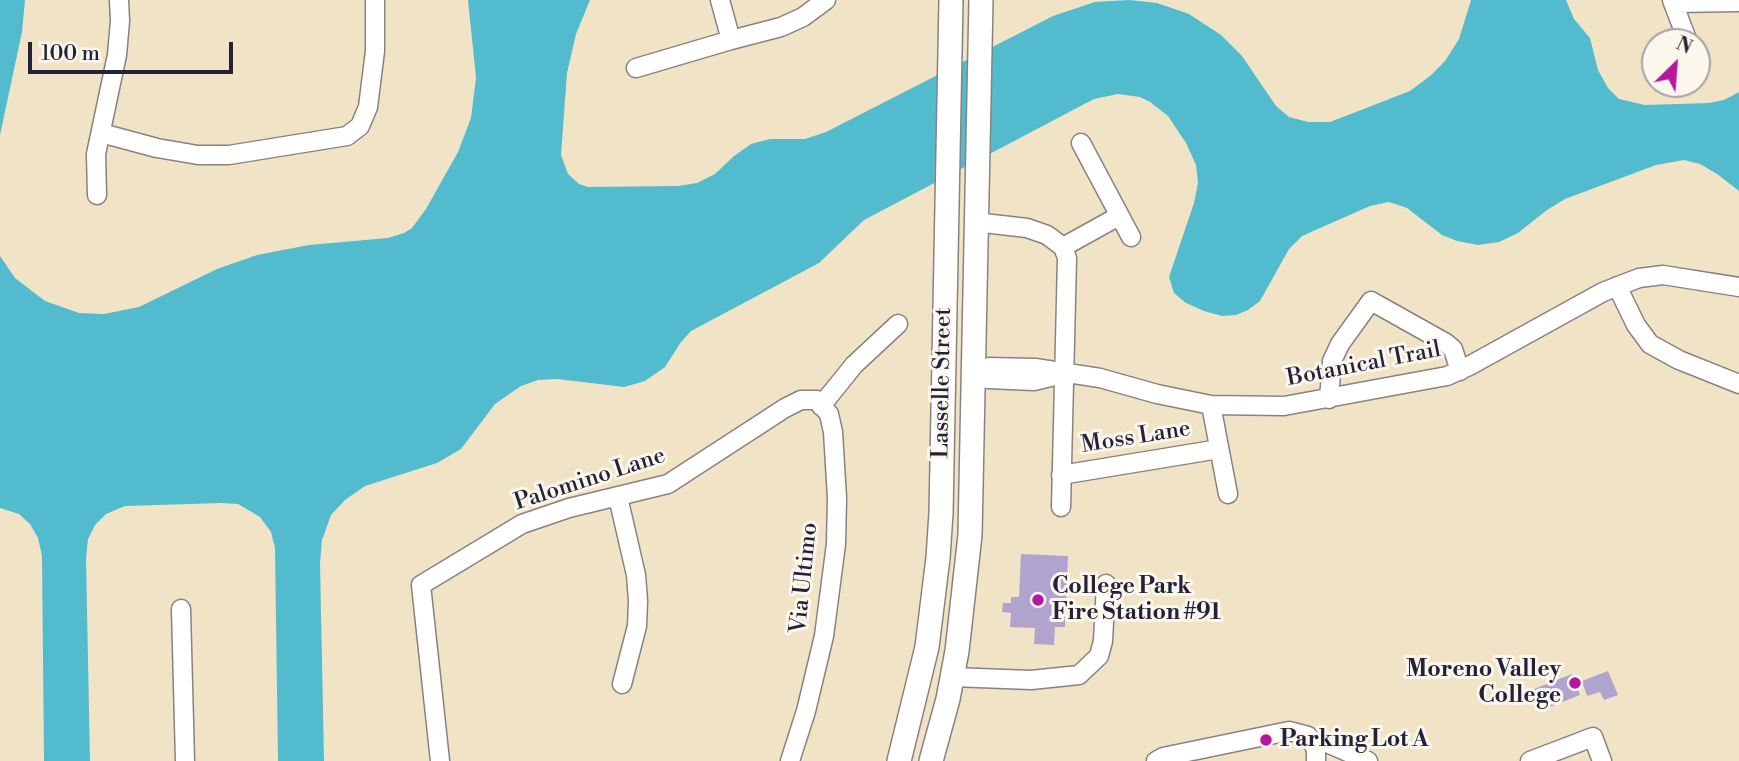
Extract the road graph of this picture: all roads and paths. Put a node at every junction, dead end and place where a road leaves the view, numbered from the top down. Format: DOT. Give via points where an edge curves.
graph roads {
  1 [pos="119,0"];
  2 [pos="375,0"];
  3 [pos="720,0"];
  4 [pos="826,0"];
  5 [pos="951,0"];
  6 [pos="981,0"];
  7 [pos="1672,1"];
  8 [pos="1739,2"];
  9 [pos="1683,28"];
  10 [pos="730,40"];
  11 [pos="636,68"];
  12 [pos="101,133"];
  13 [pos="1081,144"];
  14 [pos="97,195"];
  15 [pos="947,203"];
  16 [pos="1119,216"];
  17 [pos="975,222"];
  18 [pos="1131,237"];
  19 [pos="1063,247"];
  20 [pos="1617,286"];
  21 [pos="1739,287"];
  22 [pos="898,324"];
  23 [pos="973,370"];
  24 [pos="1460,371"];
  25 [pos="1062,374"];
  26 [pos="1739,384"];
  27 [pos="1329,399"];
  28 [pos="819,403"];
  29 [pos="1211,404"];
  30 [pos="1219,449"];
  31 [pos="1061,475"];
  32 [pos="1228,494"];
  33 [pos="618,497"];
  34 [pos="1061,507"];
  35 [pos="1106,584"];
  36 [pos="181,609"];
  37 [pos="953,677"];
  38 [pos="622,684"];
  39 [pos="1314,743"];
  40 [pos="1565,755"];
  41 [pos="185,761"];
  42 [pos="440,761"];
  43 [pos="790,761"];
  44 [pos="899,761"];
  45 [pos="931,761"];
  46 [pos="1156,761"];
  47 [pos="1316,761"];
  48 [pos="1368,761"];
  49 [pos="1530,761"];
  50 [pos="1602,761"];
  1 -- 12 [label="street" via="117,55"];
  2 -- 12 [label="street" via="368,107 360,126 347,136 229,155 198,155"];
  3 -- 10 [label="street"];
  4 -- 10 [label="street" via="803,18"];
  5 -- 15 [label="main road, Lasselle Street"];
  6 -- 17 [label="main road, Lasselle Street"];
  7 -- 8 [label="street"];
  7 -- 9 [label="street"];
  10 -- 11 [label="street"];
  12 -- 14 [label="street" via="96,154"];
  13 -- 16 [label="street"];
  15 -- 23 [label="main road" via="959,236 957,358"];
  15 -- 44 [label="main road, Lasselle Street" via="938,558 927,647"];
  16 -- 18 [label="street"];
  16 -- 19 [label="street"];
  17 -- 19 [label="street" via="1027,228"];
  17 -- 23 [label="main road, Lasselle Street"];
  19 -- 25 [label="street" via="1067,258"];
  20 -- 21 [label="street, Botanical Trail" via="1663,275"];
  20 -- 24 [label="street, Botanical Trail"];
  20 -- 26 [label="street" via="1650,344"];
  22 -- 28 [label="street"];
  23 -- 25 [label="street, Botanical Trail" via="1035,368"];
  23 -- 37 [label="main road, Lasselle Street" via="970,535"];
  24 -- 27 [label="street, Botanical Trail"];
  24 -- 27 [label="street" via="1453,349 1446,343 1371,302 1332,361"];
  25 -- 29 [label="street, Botanical Trail" via="1100,378"];
  25 -- 31 [label="street"];
  27 -- 29 [label="street, Botanical Trail" via="1262,407"];
  28 -- 33 [label="street, Palomino Lane" via="801,400 668,484"];
  28 -- 43 [label="street, Via Ultimo" via="829,414 833,432 836,544 824,636"];
  29 -- 30 [label="street"];
  30 -- 31 [label="street, Moss Lane"];
  30 -- 32 [label="street"];
  31 -- 34 [label="street"];
  33 -- 38 [label="street" via="638,601 637,626"];
  33 -- 42 [label="street, Palomino Lane" via="522,524 421,585"];
  35 -- 37 [label="street" via="1099,656 1079,675 1031,680"];
  36 -- 41 [label="street"];
  37 -- 45 [label="main road, Lasselle Street"];
  39 -- 46 [label="street" via="1308,736 1289,731"];
  39 -- 47 [label="street"];
  39 -- 48 [label="street" via="1327,743"];
  40 -- 49 [label="street"];
  40 -- 50 [label="street" via="1592,737"];
}
